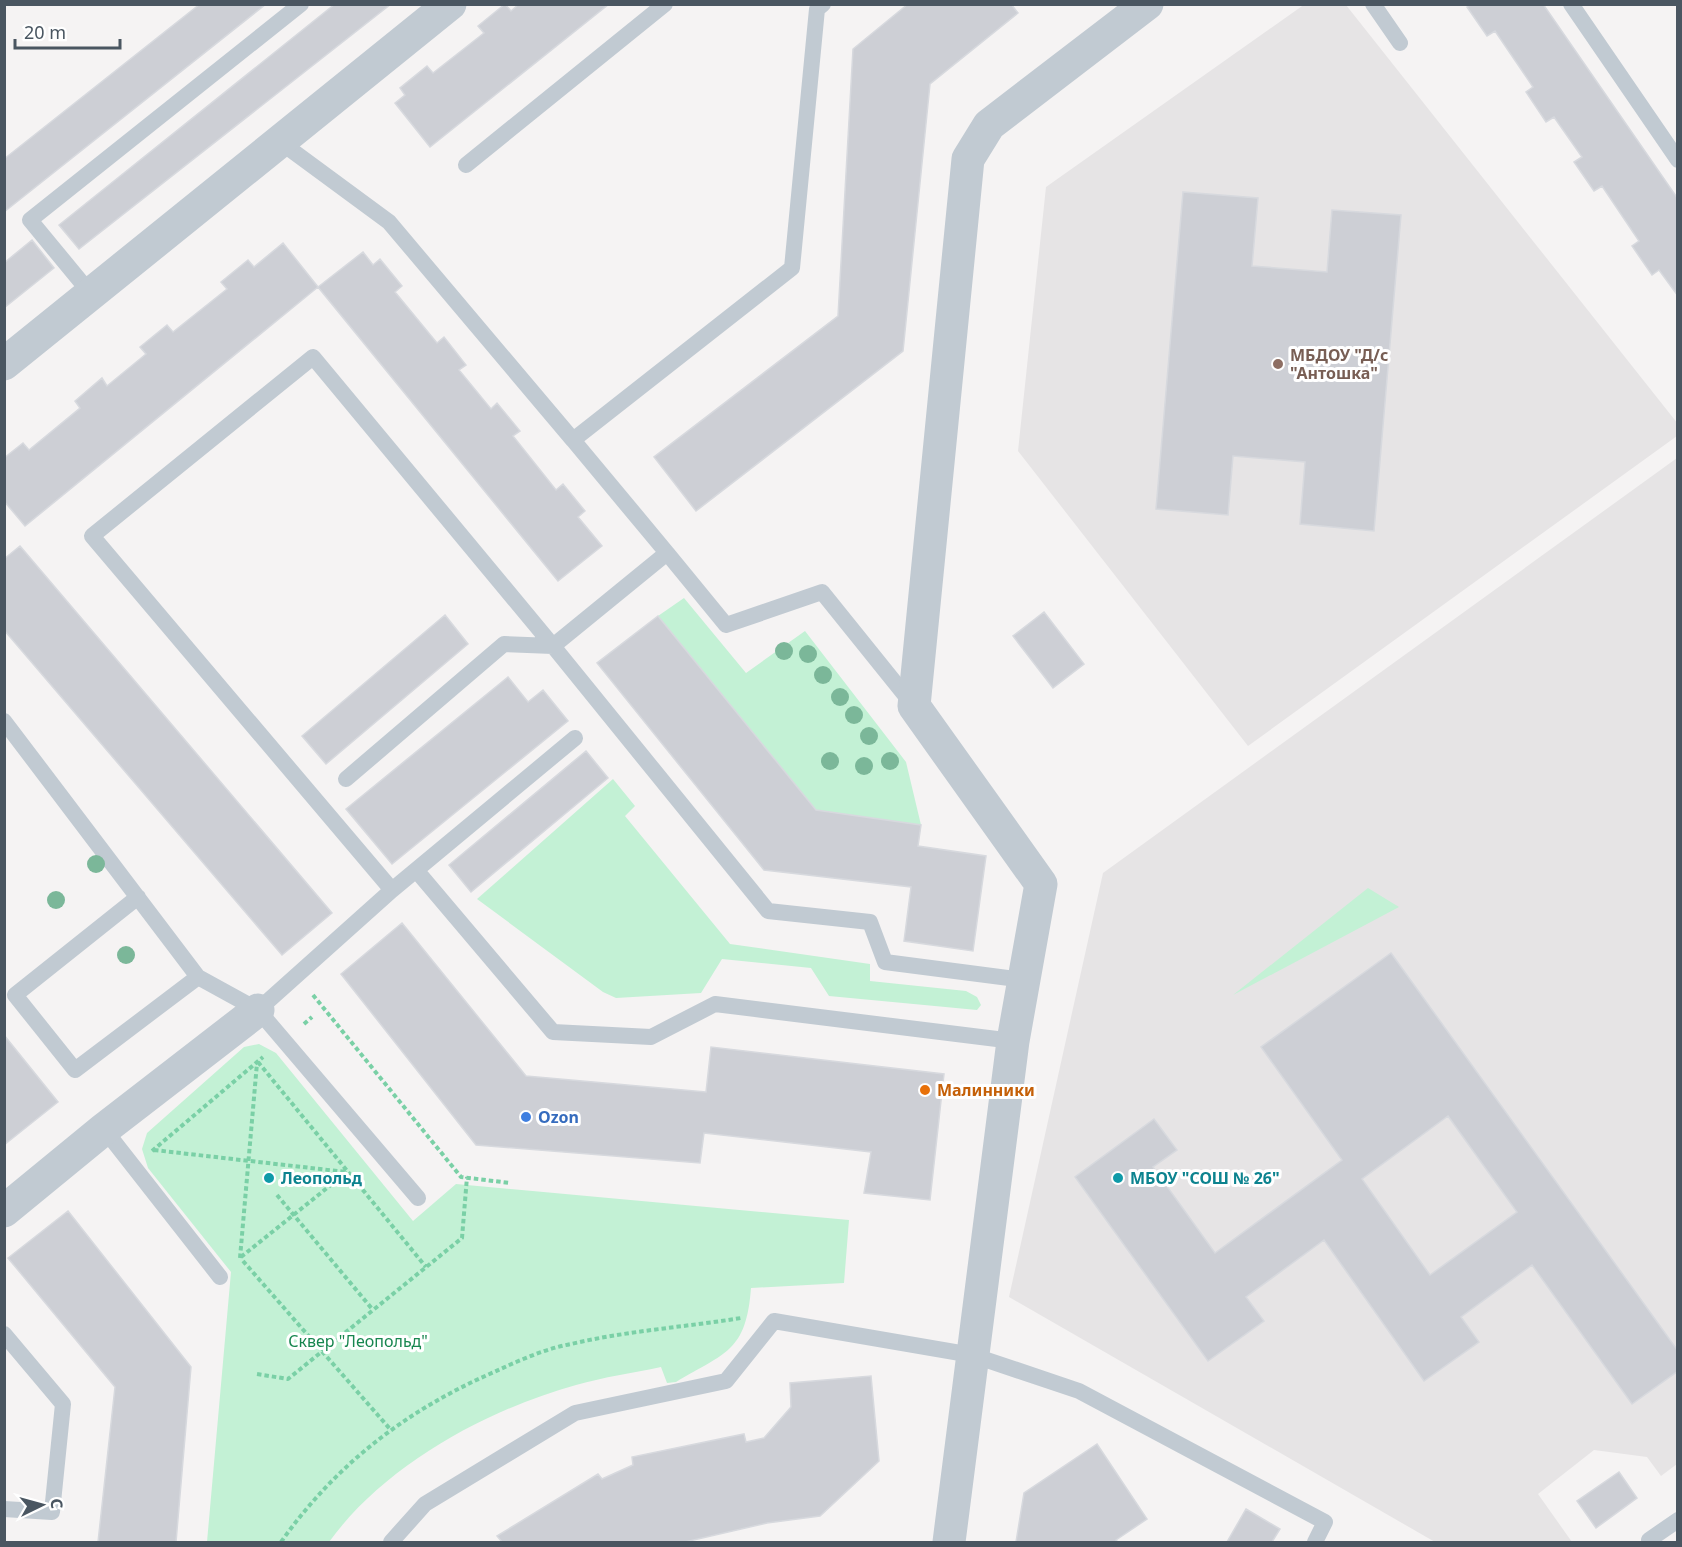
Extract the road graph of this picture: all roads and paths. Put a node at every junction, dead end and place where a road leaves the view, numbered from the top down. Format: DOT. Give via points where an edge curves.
graph roads {
  1 [pos="301,4"];
  2 [pos="450,4"];
  3 [pos="665,4"];
  4 [pos="823,4"];
  5 [pos="1147,4"];
  6 [pos="1372,4"];
  7 [pos="1571,4"];
  8 [pos="1400,43"];
  9 [pos="279,141"];
  10 [pos="1677,160"];
  11 [pos="466,165"];
  12 [pos="91,294"];
  13 [pos="4,364"];
  14 [pos="573,440"];
  15 [pos="667,553"];
  16 [pos="553,646"];
  17 [pos="914,706"];
  18 [pos="4,721"];
  19 [pos="575,738"];
  20 [pos="346,779"];
  21 [pos="416,870"];
  22 [pos="392,890"];
  23 [pos="138,897"];
  24 [pos="198,977"];
  25 [pos="1024,980"];
  26 [pos="308,990"];
  27 [pos="258,1010"];
  28 [pos="312,1017"];
  29 [pos="284,1040"];
  30 [pos="1013,1041"];
  31 [pos="258,1062"];
  32 [pos="104,1129"];
  33 [pos="154,1150"];
  34 [pos="161,1159"];
  35 [pos="249,1161"];
  36 [pos="133,1166"];
  37 [pos="347,1172"];
  38 [pos="467,1177"];
  39 [pos="510,1183"];
  40 [pos="277,1195"];
  41 [pos="418,1198"];
  42 [pos="4,1211"];
  43 [pos="294,1215"];
  44 [pos="233,1249"];
  45 [pos="240,1258"];
  46 [pos="426,1267"];
  47 [pos="220,1277"];
  48 [pos="373,1310"];
  49 [pos="741,1318"];
  50 [pos="4,1334"];
  51 [pos="322,1351"];
  52 [pos="972,1355"];
  53 [pos="257,1374"];
  54 [pos="390,1428"];
  55 [pos="4,1509"];
  56 [pos="1677,1520"];
  57 [pos="281,1542"];
  58 [pos="391,1542"];
  59 [pos="949,1542"];
  60 [pos="1315,1542"];
  61 [pos="1650,1542"];
  1 -- 12 [label="lane" via="30,220"];
  2 -- 9 [label="street"];
  3 -- 11 [label="lane"];
  4 -- 14 [label="lane" via="817,9 792,268"];
  5 -- 17 [label="street" via="989,125 969,159"];
  6 -- 8 [label="lane"];
  7 -- 10 [label="lane"];
  9 -- 12 [label="street"];
  9 -- 14 [label="lane" via="388,222"];
  12 -- 13 [label="street"];
  14 -- 15 [label="lane"];
  15 -- 16 [label="lane"];
  15 -- 17 [label="lane" via="726,625 822,592"];
  16 -- 20 [label="lane" via="504,644"];
  16 -- 22 [label="lane" via="313,357 92,536"];
  16 -- 25 [label="lane" via="768,911 870,922 885,962"];
  17 -- 25 [label="street" via="1041,884"];
  18 -- 23 [label="lane"];
  19 -- 21 [label="lane"];
  21 -- 22 [label="lane"];
  21 -- 30 [label="lane" via="553,1032 651,1037 715,1004"];
  22 -- 27 [label="lane"];
  23 -- 24 [label="lane"];
  23 -- 24 [label="lane" via="15,995 75,1070"];
  24 -- 27 [label="lane"];
  25 -- 30 [label="street"];
  26 -- 38 [label="path" via="461,1177"];
  27 -- 29 [label="lane"];
  27 -- 32 [label="street"];
  28 -- 29 [label="path"];
  29 -- 31 [label="path"];
  29 -- 41 [label="lane"];
  30 -- 52 [label="street"];
  31 -- 33 [label="path"];
  31 -- 35 [label="path"];
  31 -- 37 [label="path"];
  32 -- 36 [label="lane"];
  32 -- 42 [label="street"];
  33 -- 34 [label="path"];
  33 -- 35 [label="path"];
  33 -- 36 [label="path"];
  35 -- 37 [label="path"];
  35 -- 45 [label="path"];
  36 -- 47 [label="lane"];
  37 -- 43 [label="path"];
  37 -- 46 [label="path"];
  38 -- 39 [label="path"];
  38 -- 46 [label="path" via="462,1238"];
  40 -- 43 [label="path"];
  43 -- 45 [label="path"];
  43 -- 48 [label="path"];
  44 -- 45 [label="path"];
  45 -- 51 [label="path"];
  46 -- 48 [label="path"];
  48 -- 51 [label="path"];
  49 -- 54 [label="path" via="570,1344 520,1360 448,1392"];
  50 -- 55 [label="lane" via="63,1404 52,1512"];
  51 -- 53 [label="path" via="288,1379"];
  51 -- 54 [label="path"];
  52 -- 58 [label="lane" via="774,1321 726,1381 575,1413 425,1504"];
  52 -- 59 [label="street"];
  52 -- 60 [label="lane" via="1079,1391 1325,1522"];
  54 -- 57 [label="path" via="330,1482"];
  56 -- 61 [label="lane"];
}
